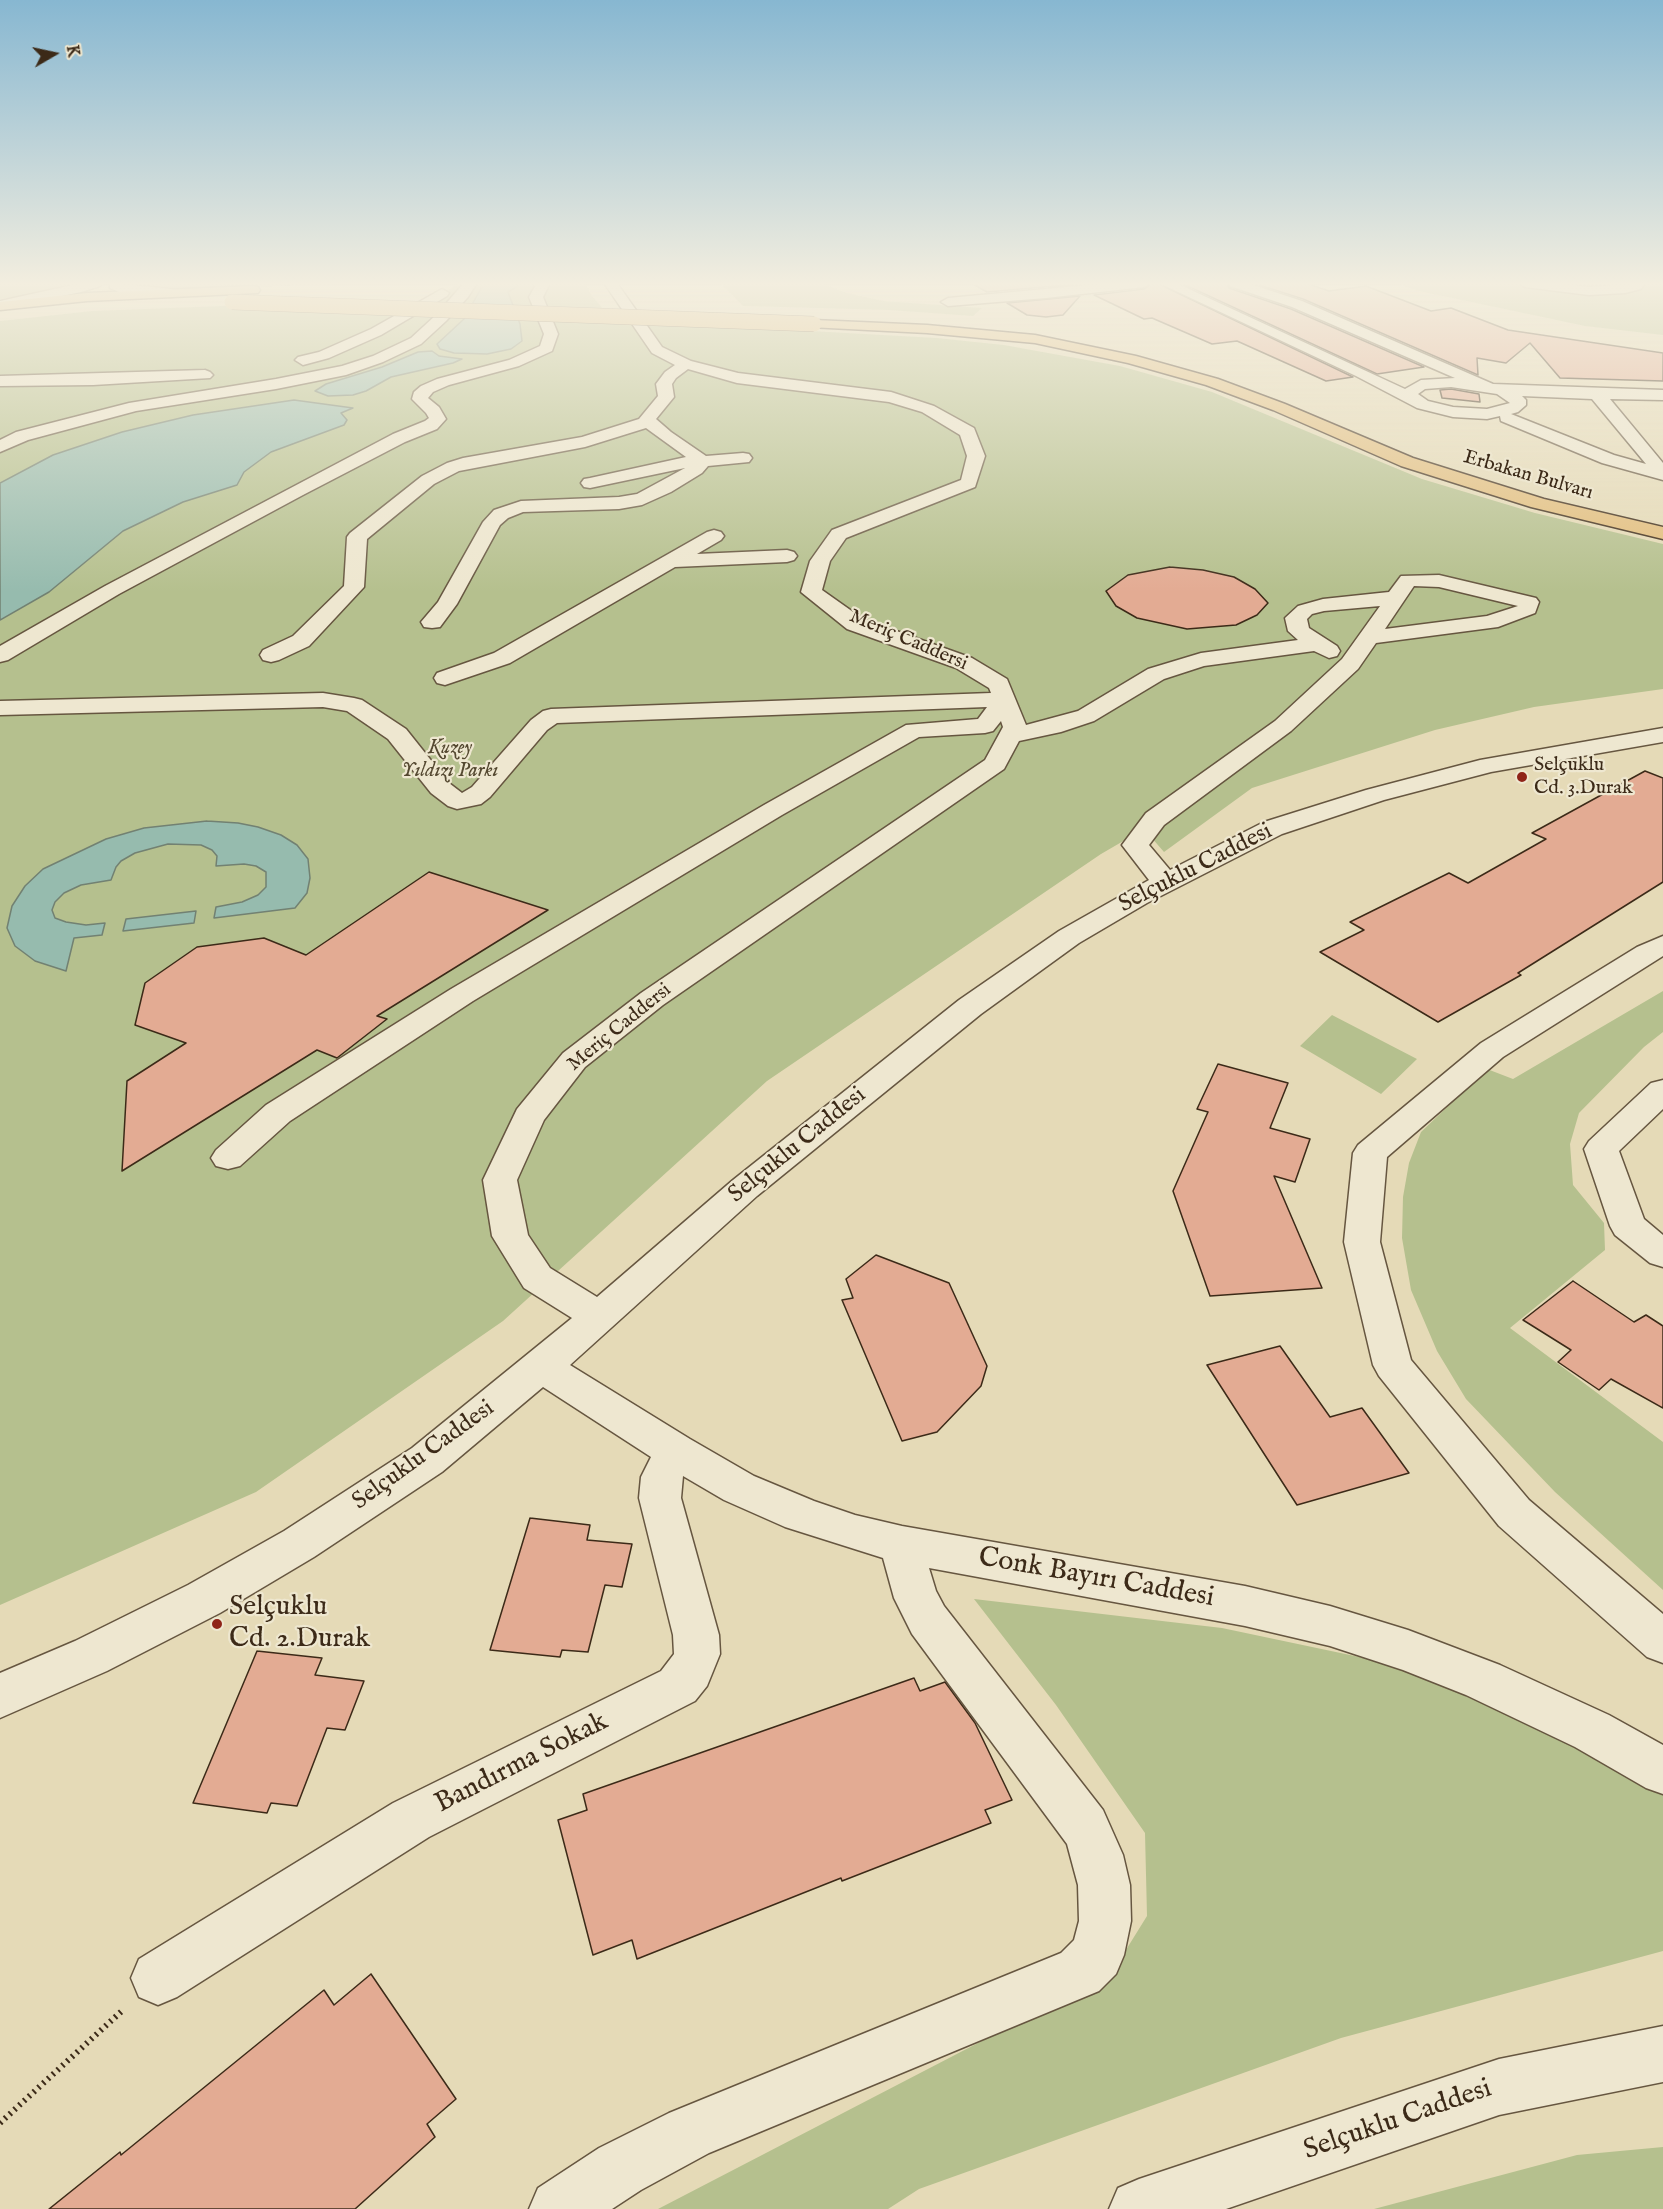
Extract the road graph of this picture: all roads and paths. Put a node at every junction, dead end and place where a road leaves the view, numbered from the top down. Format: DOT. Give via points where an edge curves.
graph roads {
  1 [pos="263,386"];
  2 [pos="434,386"];
  3 [pos="664,386"];
  4 [pos="802,386"];
  5 [pos="1221,386"];
  6 [pos="1264,386"];
  7 [pos="1387,386"];
  8 [pos="1419,386"];
  9 [pos="1480,386"];
  10 [pos="1490,386"];
  11 [pos="1494,388"];
  12 [pos="1597,394"];
  13 [pos="1663,395"];
  14 [pos="1417,401"];
  15 [pos="1345,418"];
  16 [pos="648,422"];
  17 [pos="1636,443"];
  18 [pos="0,447"];
  19 [pos="1430,453"];
  20 [pos="742,458"];
  21 [pos="700,460"];
  22 [pos="1663,474"];
  23 [pos="590,483"];
  24 [pos="1663,518"];
  25 [pos="1663,533"];
  26 [pos="714,536"];
  27 [pos="787,556"];
  28 [pos="669,561"];
  29 [pos="1396,598"];
  30 [pos="432,622"];
  31 [pos="1370,638"];
  32 [pos="1316,644"];
  33 [pos="0,655"];
  34 [pos="271,655"];
  35 [pos="1350,664"];
  36 [pos="445,678"];
  37 [pos="1004,699"];
  38 [pos="0,708"];
  39 [pos="1663,735"];
  40 [pos="1010,736"];
  41 [pos="1165,882"];
  42 [pos="1663,945"];
  43 [pos="1663,1090"];
  44 [pos="228,1158"];
  45 [pos="1663,1254"];
  46 [pos="599,1316"];
  47 [pos="541,1366"];
  48 [pos="675,1451"];
  49 [pos="902,1545"];
  50 [pos="1663,1642"];
  51 [pos="0,1696"];
  52 [pos="1663,1771"];
  53 [pos="158,1978"];
  54 [pos="1663,2054"];
  55 [pos="0,2123"];
  56 [pos="559,2209"];
  57 [pos="1139,2209"];
  1 -- 18 [label="street" via="135,406 22,436"];
  2 -- 33 [label="street" via="420,395 438,419 430,425 297,491"];
  3 -- 16 [label="street" via="666,397"];
  4 -- 37 [label="street, Meriç Caddersi" via="891,397 928,409 968,432 976,456 969,483 839,534 820,561 811,592 855,624 964,663 999,684"];
  5 -- 25 [label="highway, Erbakan Bulvarı" via="1407,462 1538,503"];
  6 -- 15 [label="highway, Erbakan Bulvarı"];
  7 -- 14 [label="street"];
  8 -- 14 [label="street" via="1410,394"];
  9 -- 11 [label="street"];
  10 -- 11 [label="street"];
  11 -- 12 [label="street"];
  11 -- 14 [label="street" via="1518,400 1518,405 1502,412 1453,412"];
  12 -- 13 [label="street"];
  12 -- 17 [label="street"];
  16 -- 21 [label="street"];
  16 -- 34 [label="street" via="585,442 469,462 428,480 357,537 354,587 301,641"];
  17 -- 22 [label="street"];
  17 -- 22 [label="street" via="1598,445 1514,417 1608,459"];
  19 -- 24 [label="highway, Erbakan Bulvarı" via="1572,499"];
  20 -- 21 [label="street"];
  21 -- 23 [label="street"];
  21 -- 30 [label="street" via="696,469 642,499 521,507 501,514 492,522 447,604"];
  26 -- 28 [label="street"];
  27 -- 28 [label="street"];
  28 -- 36 [label="street" via="502,658"];
  29 -- 31 [label="street"];
  29 -- 31 [label="street" via="1408,580 1439,581 1529,602 1528,609 1490,622"];
  29 -- 32 [label="street" via="1305,610 1296,618 1299,632"];
  31 -- 35 [label="street"];
  32 -- 35 [label="street"];
  32 -- 40 [label="street" via="1201,660 1156,674 1086,716"];
  35 -- 41 [label="street" via="1283,726 1155,819 1136,845"];
  37 -- 38 [label="street" via="551,716 481,792 472,799 457,801 440,788 397,734 354,705 323,700"];
  37 -- 40 [label="street, Meriç Caddersi" via="1015,727"];
  37 -- 44 [label="street" via="985,726 914,730 764,815 433,1014 278,1113"];
  39 -- 41 [label="street, Selçuklu Caddesi" via="1489,765 1375,795 1273,828"];
  40 -- 46 [label="street, Meriç Caddersi" via="995,764 652,999 574,1060 529,1116 500,1180 510,1236 537,1278"];
  41 -- 46 [label="street, Selçuklu Caddesi" via="1069,937 970,1007 745,1188"];
  42 -- 50 [label="street" via="1492,1050 1370,1153 1362,1242 1393,1365 1514,1513"];
  43 -- 45 [label="street" via="1601,1149 1628,1226"];
  46 -- 47 [label="street, Selçuklu Caddesi"];
  47 -- 48 [label="street, Conk Bayırı Caddesi"];
  47 -- 51 [label="street, Selçuklu Caddesi" via="428,1460 299,1545 204,1599"];
  48 -- 49 [label="street, Conk Bayırı Caddesi" via="739,1488 800,1514"];
  48 -- 53 [label="street, Bandırma Sokak" via="662,1477 660,1498 696,1635 697,1654 691,1671 678,1686 411,1820"];
  49 -- 52 [label="street, Conk Bayırı Caddesi" via="1245,1606 1330,1626 1483,1680 1592,1731"];
  49 -- 56 [label="street" via="908,1576 928,1620 1085,1827 1104,1885 1105,1921 1097,1955 1080,1972 689,2133 620,2169"];
  53 -- 55 [label="path"];
  54 -- 57 [label="street, Selçuklu Caddesi" via="1499,2087"];
}
